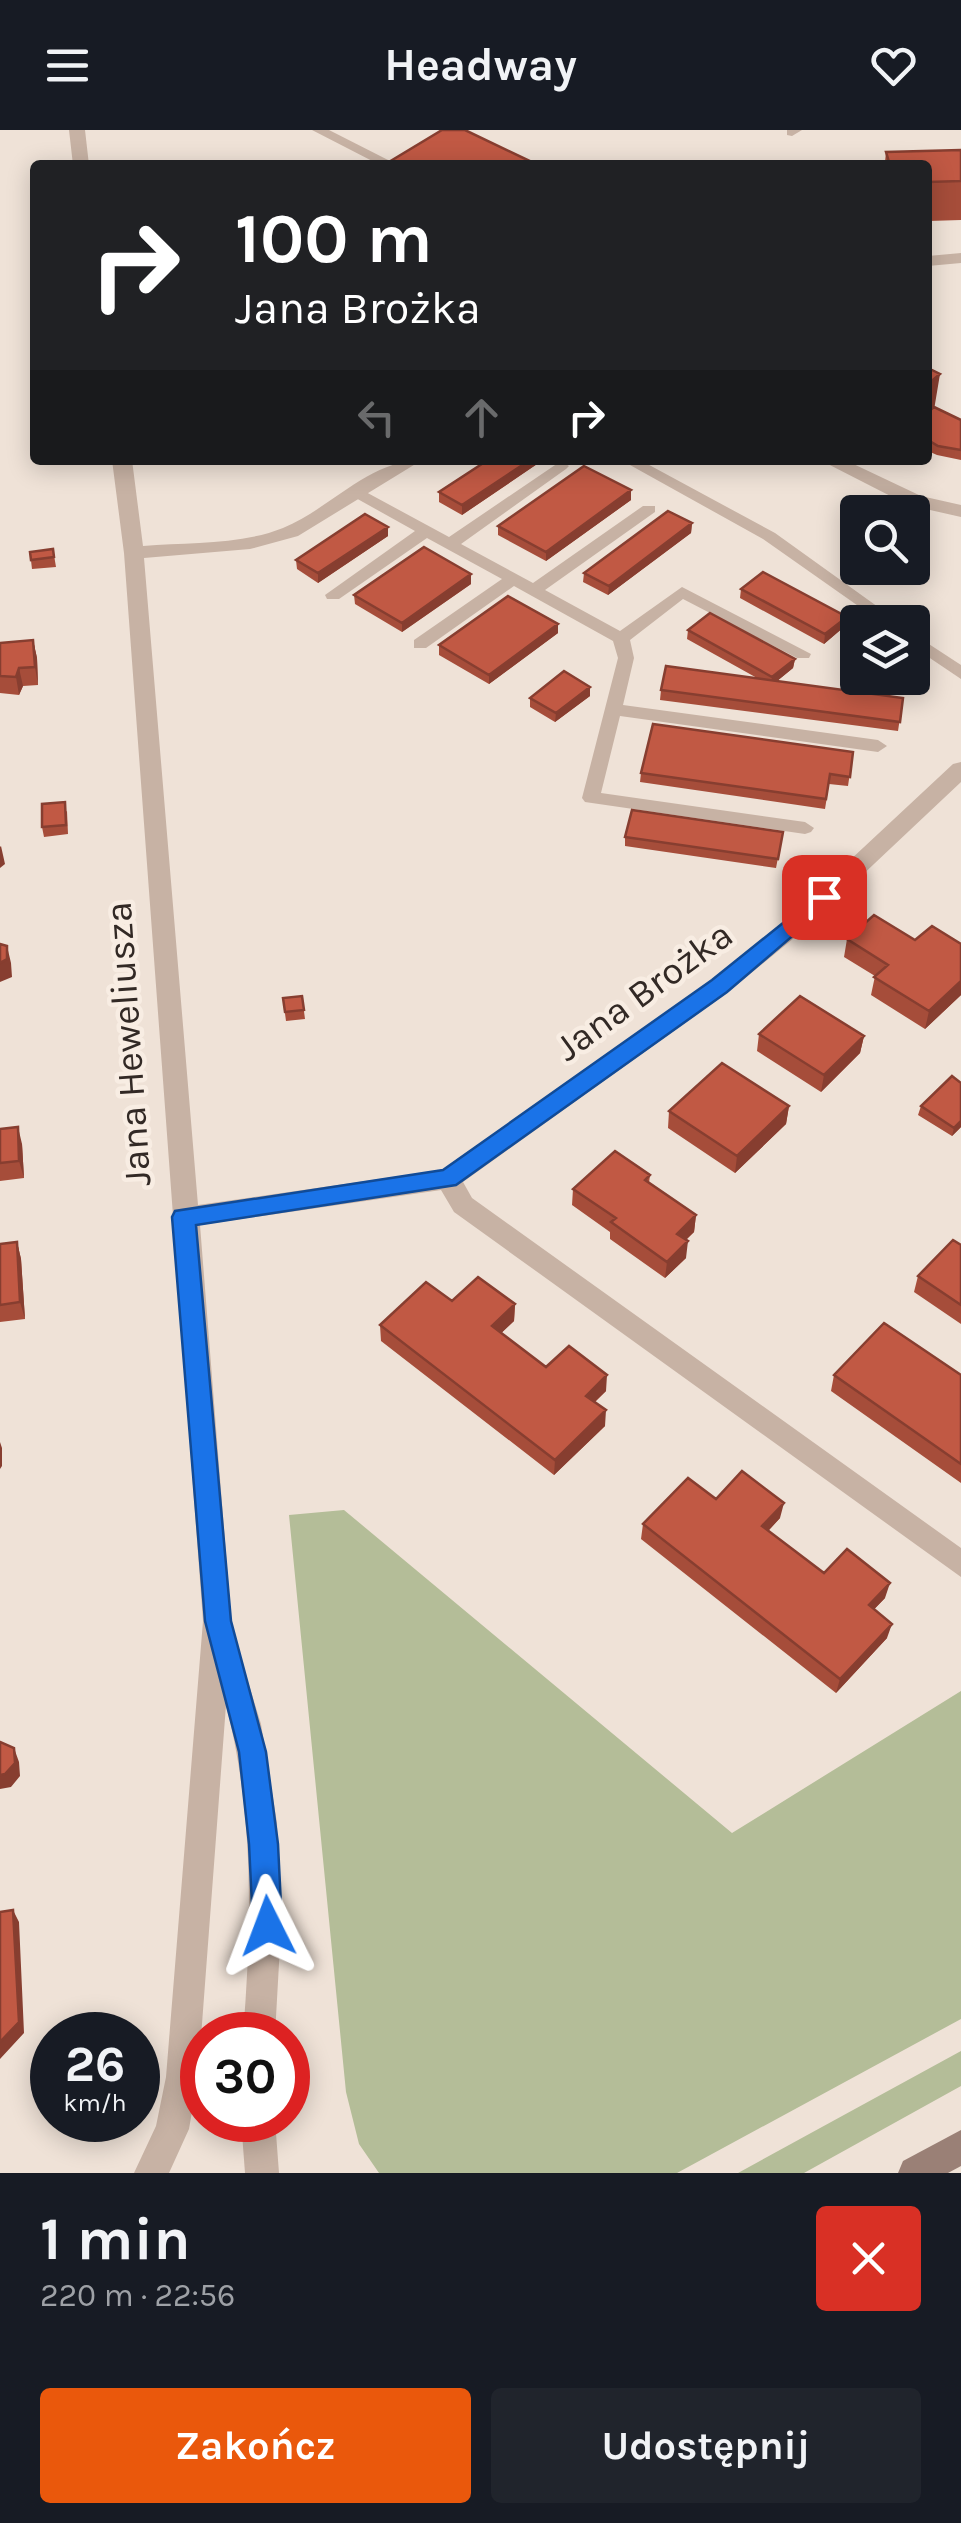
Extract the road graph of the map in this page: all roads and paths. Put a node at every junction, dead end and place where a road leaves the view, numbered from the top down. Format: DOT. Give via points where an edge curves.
graph roads {
  1 [pos="77,130"];
  2 [pos="319,130"];
  3 [pos="80,160"];
  4 [pos="382,160"];
  5 [pos="961,258"];
  6 [pos="932,260"];
  7 [pos="123,465"];
  8 [pos="404,465"];
  9 [pos="639,465"];
  10 [pos="840,465"];
  11 [pos="562,466"];
  12 [pos="359,494"];
  13 [pos="649,509"];
  14 [pos="961,510"];
  15 [pos="426,531"];
  16 [pos="450,544"];
  17 [pos="134,553"];
  18 [pos="513,578"];
  19 [pos="534,590"];
  20 [pos="333,595"];
  21 [pos="867,605"];
  22 [pos="621,638"];
  23 [pos="420,644"];
  24 [pos="930,650"];
  25 [pos="803,654"];
  26 [pos="961,672"];
  27 [pos="616,710"];
  28 [pos="878,746"];
  29 [pos="961,769"];
  30 [pos="805,828"];
  31 [pos="448,1178"];
  32 [pos="184,1217"];
  33 [pos="961,1564"];
  34 [pos="218,1621"];
  35 [pos="261,2012"];
  36 [pos="260,2142"];
  37 [pos="961,2147"];
  38 [pos="151,2173"];
  39 [pos="262,2173"];
  40 [pos="914,2173"];
  1 -- 3 [label="street"];
  2 -- 4 [label="lane"];
  5 -- 6 [label="street"];
  7 -- 17 [label="street, Jana Heweliusza"];
  8 -- 12 [label="street"];
  9 -- 21 [label="lane" via="769,536"];
  10 -- 14 [label="street" via="915,501"];
  11 -- 16 [label="lane"];
  12 -- 15 [label="lane"];
  12 -- 17 [label="street" via="291,532 250,543"];
  13 -- 19 [label="lane"];
  15 -- 16 [label="lane"];
  15 -- 20 [label="lane"];
  16 -- 18 [label="lane"];
  17 -- 32 [label="street, Jana Heweliusza"];
  18 -- 19 [label="lane"];
  18 -- 23 [label="lane"];
  19 -- 22 [label="lane"];
  22 -- 25 [label="lane" via="682,592"];
  22 -- 27 [label="lane" via="626,658"];
  24 -- 26 [label="lane"];
  27 -- 28 [label="lane"];
  27 -- 30 [label="lane" via="591,798"];
  29 -- 31 [label="street, Jana Brożka" via="720,986"];
  31 -- 32 [label="street, Jana Brożka"];
  31 -- 33 [label="street" via="463,1204"];
  32 -- 34 [label="street, Jana Heweliusza"];
  34 -- 35 [label="street, Jana Heweliusza" via="252,1752 264,1844 268,1926"];
  34 -- 38 [label="street, Jana Heweliusza" via="182,2077 172,2129"];
  36 -- 39 [label="street"];
  37 -- 40 [label="main road"];
}
